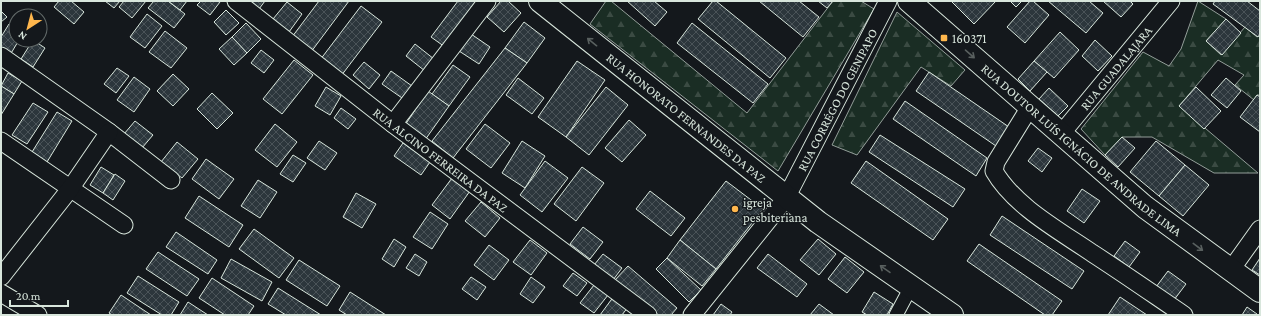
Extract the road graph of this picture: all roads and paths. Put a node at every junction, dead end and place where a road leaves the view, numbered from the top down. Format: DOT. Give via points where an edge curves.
graph roads {
  1 [pos="236,1"];
  2 [pos="487,1"];
  3 [pos="540,1"];
  4 [pos="888,1"];
  5 [pos="909,1"];
  6 [pos="1171,1"];
  7 [pos="1,56"];
  8 [pos="1030,107"];
  9 [pos="393,124"];
  10 [pos="109,132"];
  11 [pos="1061,134"];
  12 [pos="1,141"];
  13 [pos="171,180"];
  14 [pos="70,189"];
  15 [pos="786,198"];
  16 [pos="124,225"];
  17 [pos="1260,229"];
  18 [pos="1230,270"];
  19 [pos="1,277"];
  20 [pos="911,287"];
  21 [pos="1260,291"];
  22 [pos="1,293"];
  23 [pos="38,315"];
  24 [pos="648,315"];
  25 [pos="692,315"];
  26 [pos="896,315"];
  27 [pos="952,315"];
  28 [pos="1184,315"];
  1 -- 9 [label="street, RUA ALCINO FERREIRA DA PAZ"];
  2 -- 9 [label="street"];
  15 -- 3 [label="main road, RUA HONORATO FERNANDES DA PAZ, one-way"];
  4 -- 15 [label="street, RUA CORRÉGO DO GENIPAPO"];
  5 -- 8 [label="main road, RUA DOUTOR LUÍS IGNÁCIO DE ANDRADE LIMA, one-way"];
  6 -- 11 [label="street, RUA GUADALAJARA"];
  7 -- 10 [label="street"];
  8 -- 11 [label="main road, RUA DOUTOR LUÍS IGNÁCIO DE ANDRADE LIMA"];
  8 -- 28 [label="street" via="996,162 994,171 1000,181 1015,197 1051,224"];
  9 -- 24 [label="street, RUA ALCINO FERREIRA DA PAZ"];
  10 -- 13 [label="street"];
  10 -- 14 [label="street"];
  11 -- 18 [label="main road, RUA DOUTOR LUÍS IGNÁCIO DE ANDRADE LIMA, one-way" via="1145,207"];
  12 -- 14 [label="street"];
  14 -- 16 [label="street"];
  14 -- 19 [label="street"];
  20 -- 15 [label="main road, RUA HONORATO FERNANDES DA PAZ, one-way"];
  15 -- 25 [label="street, RUA CORRÉGO DO GENIPAPO"];
  17 -- 18 [label="street"];
  18 -- 21 [label="main road, RUA DOUTOR LUÍS IGNÁCIO DE ANDRADE LIMA"];
  20 -- 26 [label="street"];
  20 -- 27 [label="main road, RUA HONORATO FERNANDES DA PAZ"];
  22 -- 23 [label="street"];
}
